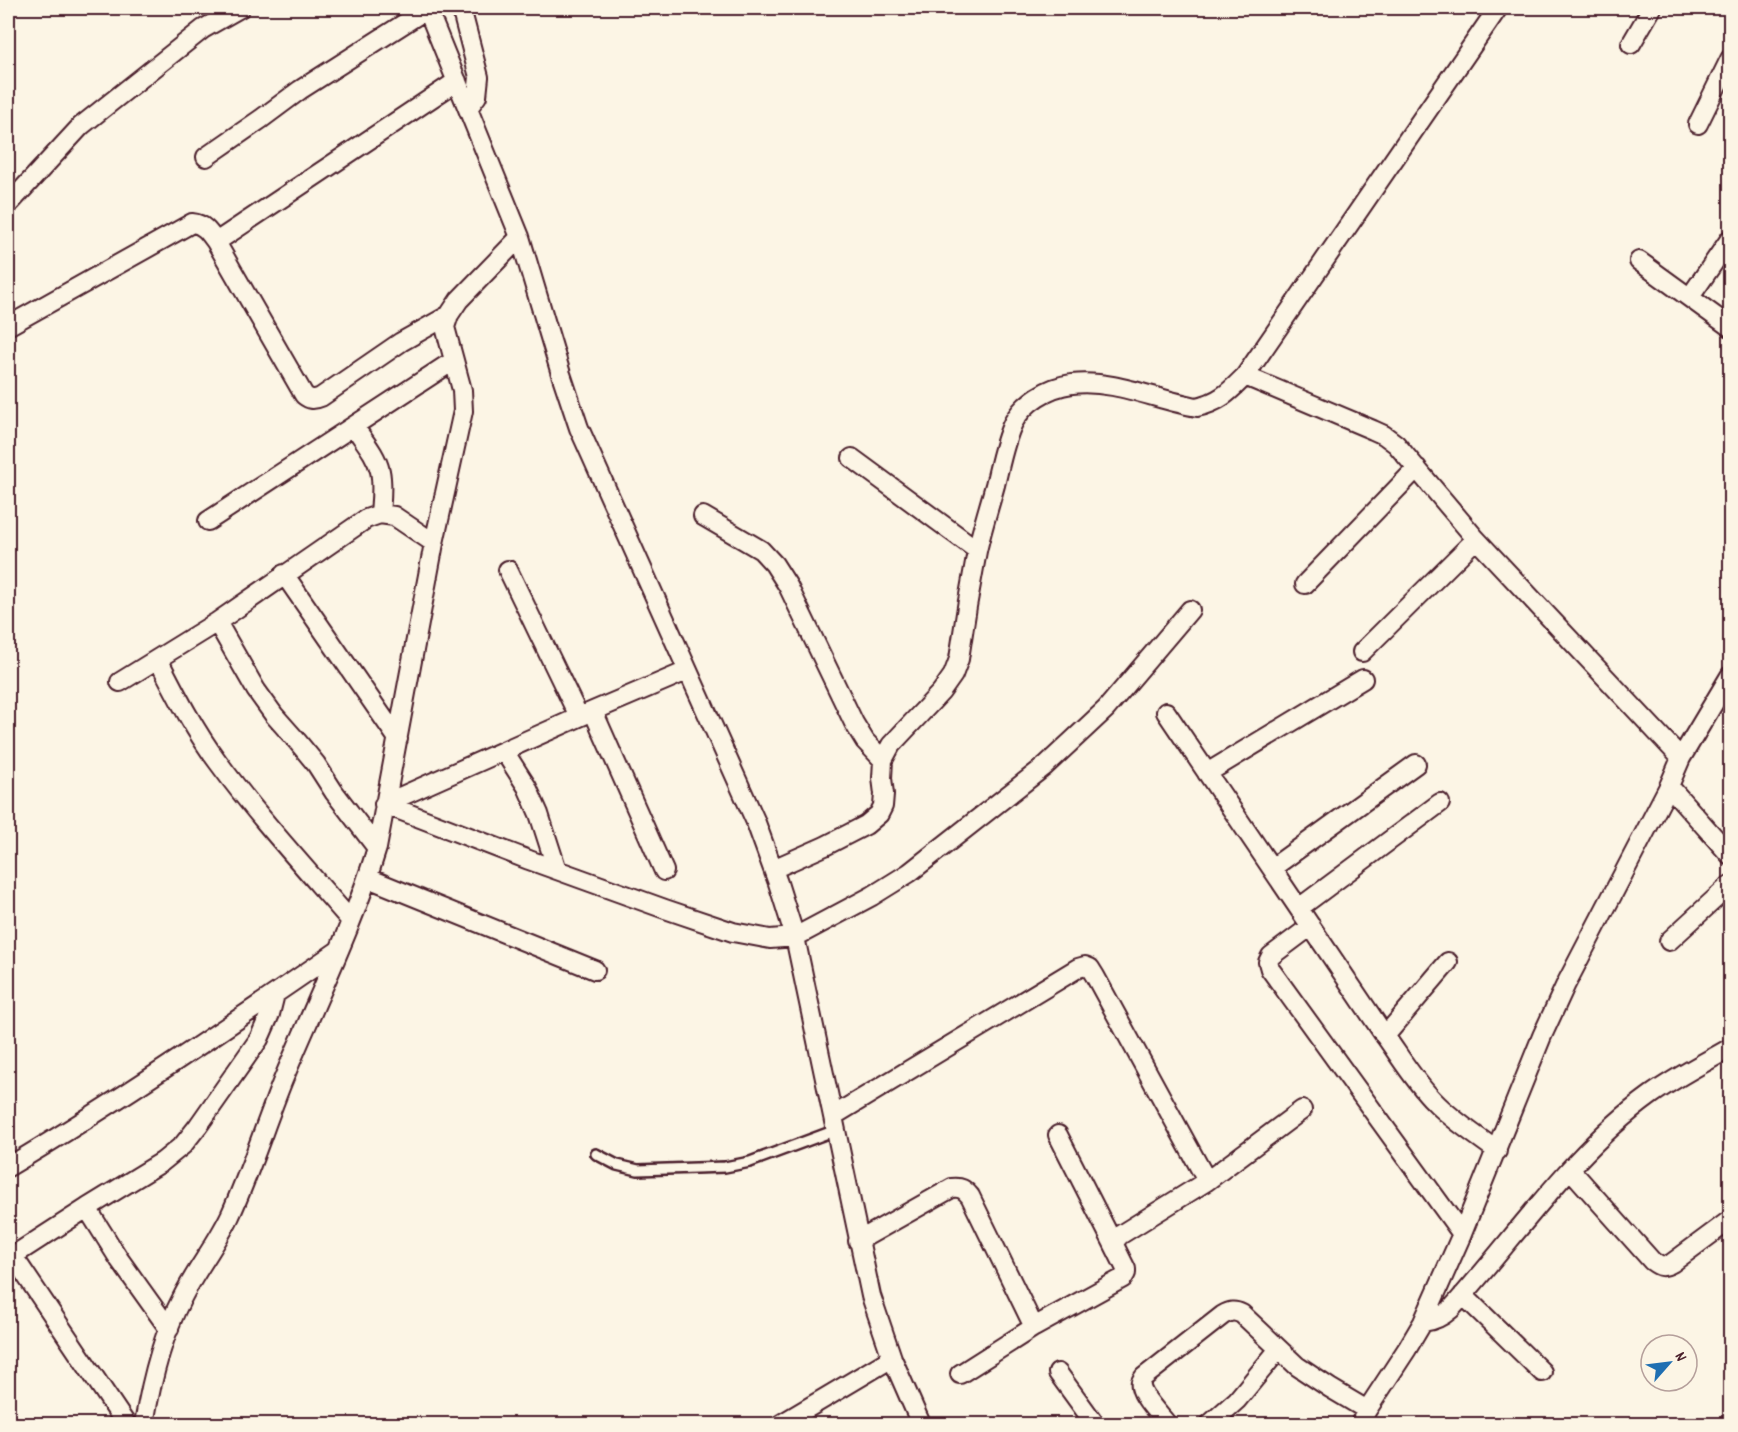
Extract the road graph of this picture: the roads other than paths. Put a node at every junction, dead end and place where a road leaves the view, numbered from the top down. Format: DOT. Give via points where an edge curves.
graph roads {
  1 [pos="238,8"];
  2 [pos="427,8"];
  3 [pos="461,8"];
  4 [pos="1498,8"];
  5 [pos="1652,8"];
  6 [pos="1631,44"];
  7 [pos="1731,59"];
  8 [pos="457,81"];
  9 [pos="468,108"];
  10 [pos="1698,124"];
  11 [pos="206,157"];
  12 [pos="8,205"];
  13 [pos="520,237"];
  14 [pos="1731,239"];
  15 [pos="216,242"];
  16 [pos="1639,261"];
  17 [pos="1690,297"];
  18 [pos="449,315"];
  19 [pos="8,326"];
  20 [pos="1731,327"];
  21 [pos="453,361"];
  22 [pos="1245,376"];
  23 [pos="354,426"];
  24 [pos="852,458"];
  25 [pos="1417,468"];
  26 [pos="380,514"];
  27 [pos="703,516"];
  28 [pos="208,521"];
  29 [pos="1476,540"];
  30 [pos="434,543"];
  31 [pos="977,549"];
  32 [pos="508,570"];
  33 [pos="284,574"];
  34 [pos="1305,584"];
  35 [pos="1190,610"];
  36 [pos="218,622"];
  37 [pos="1362,652"];
  38 [pos="158,659"];
  39 [pos="687,670"];
  40 [pos="1731,676"];
  41 [pos="1363,680"];
  42 [pos="120,682"];
  43 [pos="1166,712"];
  44 [pos="586,714"];
  45 [pos="398,738"];
  46 [pos="504,751"];
  47 [pos="1682,758"];
  48 [pos="883,760"];
  49 [pos="1416,764"];
  50 [pos="1207,773"];
  51 [pos="1669,786"];
  52 [pos="1440,803"];
  53 [pos="384,804"];
  54 [pos="1728,846"];
  55 [pos="377,848"];
  56 [pos="1272,868"];
  57 [pos="773,869"];
  58 [pos="557,870"];
  59 [pos="664,871"];
  60 [pos="368,878"];
  61 [pos="1731,885"];
  62 [pos="1299,908"];
  63 [pos="351,921"];
  64 [pos="1311,926"];
  65 [pos="795,937"];
  66 [pos="1669,941"];
  67 [pos="339,950"];
  68 [pos="1448,962"];
  69 [pos="595,970"];
  70 [pos="275,994"];
  71 [pos="1385,1036"];
  72 [pos="1728,1053"];
  73 [pos="1302,1110"];
  74 [pos="834,1123"];
  75 [pos="1058,1135"];
  76 [pos="1497,1151"];
  77 [pos="596,1154"];
  78 [pos="8,1167"];
  79 [pos="1570,1169"];
  80 [pos="1207,1181"];
  81 [pos="87,1208"];
  82 [pos="1731,1220"];
  83 [pos="1462,1234"];
  84 [pos="858,1241"];
  85 [pos="1113,1243"];
  86 [pos="10,1257"];
  87 [pos="1463,1295"];
  88 [pos="1423,1322"];
  89 [pos="1034,1327"];
  90 [pos="168,1329"];
  91 [pos="1279,1349"];
  92 [pos="892,1358"];
  93 [pos="1542,1372"];
  94 [pos="1058,1373"];
  95 [pos="960,1374"];
  96 [pos="1362,1421"];
  97 [pos="126,1425"];
  98 [pos="144,1425"];
  99 [pos="781,1425"];
  100 [pos="921,1425"];
  101 [pos="1095,1425"];
  102 [pos="1167,1425"];
  103 [pos="1210,1425"];
  1 -- 12 [label="street" via="203,28 81,126"];
  2 -- 8 [label="street"];
  2 -- 11 [label="street" via="300,90"];
  3 -- 9 [label="street" via="479,77 477,96"];
  4 -- 22 [label="street"];
  5 -- 6 [label="street"];
  7 -- 10 [label="street"];
  8 -- 9 [label="street"];
  8 -- 15 [label="street"];
  9 -- 13 [label="street"];
  13 -- 18 [label="street"];
  13 -- 39 [label="street" via="579,428"];
  14 -- 17 [label="street"];
  15 -- 18 [label="street" via="309,399 321,397 401,342"];
  15 -- 19 [label="street" via="206,228 192,223"];
  16 -- 17 [label="street"];
  17 -- 20 [label="street"];
  18 -- 21 [label="street" via="445,327"];
  21 -- 23 [label="street"];
  21 -- 30 [label="street" via="462,390 463,411"];
  22 -- 25 [label="street" via="1384,435"];
  22 -- 31 [label="street" via="1223,397 1197,407 1087,383 1062,386 1039,396 1026,405 1013,423"];
  23 -- 26 [label="street" via="380,471"];
  23 -- 28 [label="street"];
  24 -- 31 [label="street"];
  25 -- 29 [label="street"];
  25 -- 34 [label="street"];
  26 -- 30 [label="street" via="394,516"];
  26 -- 33 [label="street" via="366,519"];
  27 -- 48 [label="street" via="761,550 774,564 854,723"];
  29 -- 37 [label="street"];
  29 -- 47 [label="street"];
  30 -- 45 [label="street"];
  31 -- 48 [label="street" via="953,675 891,745"];
  32 -- 44 [label="street"];
  33 -- 36 [label="street"];
  33 -- 45 [label="street"];
  35 -- 65 [label="street" via="1106,709 1045,766 909,873"];
  36 -- 38 [label="street"];
  36 -- 55 [label="street" via="256,690"];
  38 -- 42 [label="street"];
  38 -- 63 [label="street" via="217,762"];
  39 -- 44 [label="street"];
  39 -- 57 [label="street"];
  40 -- 47 [label="street"];
  41 -- 50 [label="street"];
  43 -- 50 [label="street"];
  44 -- 46 [label="street"];
  44 -- 59 [label="street"];
  45 -- 53 [label="street"];
  46 -- 53 [label="street"];
  46 -- 58 [label="street" via="527,787"];
  47 -- 51 [label="street"];
  48 -- 57 [label="street" via="885,794 879,814 866,825"];
  49 -- 56 [label="street"];
  50 -- 56 [label="street"];
  51 -- 54 [label="street"];
  51 -- 76 [label="street" via="1566,984"];
  52 -- 62 [label="street"];
  53 -- 55 [label="street"];
  53 -- 58 [label="street"];
  55 -- 60 [label="street"];
  56 -- 62 [label="street"];
  57 -- 65 [label="street"];
  58 -- 65 [label="street" via="734,932 770,939"];
  60 -- 63 [label="street"];
  60 -- 69 [label="street"];
  61 -- 66 [label="street"];
  62 -- 64 [label="street"];
  63 -- 67 [label="street"];
  64 -- 71 [label="street"];
  64 -- 83 [label="street" via="1271,956 1270,969"];
  65 -- 74 [label="street"];
  67 -- 70 [label="street"];
  67 -- 90 [label="street" via="230,1216"];
  68 -- 71 [label="street"];
  70 -- 78 [label="street" via="79,1125"];
  70 -- 81 [label="street" via="259,1038 183,1145"];
  71 -- 76 [label="street" via="1434,1101"];
  72 -- 79 [label="street" via="1652,1095"];
  73 -- 80 [label="street"];
  74 -- 77 [label="lane" via="750,1162 725,1167 638,1170"];
  74 -- 80 [label="street" via="1085,966 1095,976"];
  74 -- 84 [label="street"];
  75 -- 85 [label="street"];
  76 -- 83 [label="street"];
  79 -- 82 [label="street" via="1660,1267 1666,1267"];
  79 -- 87 [label="street"];
  80 -- 85 [label="street"];
  81 -- 86 [label="street"];
  81 -- 90 [label="street"];
  83 -- 88 [label="street"];
  84 -- 89 [label="street" via="960,1187 970,1196"];
  84 -- 92 [label="street"];
  85 -- 89 [label="street" via="1126,1269 1123,1278"];
  86 -- 97 [label="street"];
  87 -- 88 [label="street" via="1442,1317"];
  87 -- 93 [label="street"];
  88 -- 96 [label="street"];
  89 -- 95 [label="street"];
  90 -- 98 [label="street"];
  91 -- 96 [label="street"];
  91 -- 102 [label="street" via="1242,1314 1230,1311 1143,1377 1141,1388"];
  91 -- 103 [label="street" via="1238,1400"];
  92 -- 99 [label="street"];
  92 -- 100 [label="street"];
  94 -- 101 [label="street"];
}
